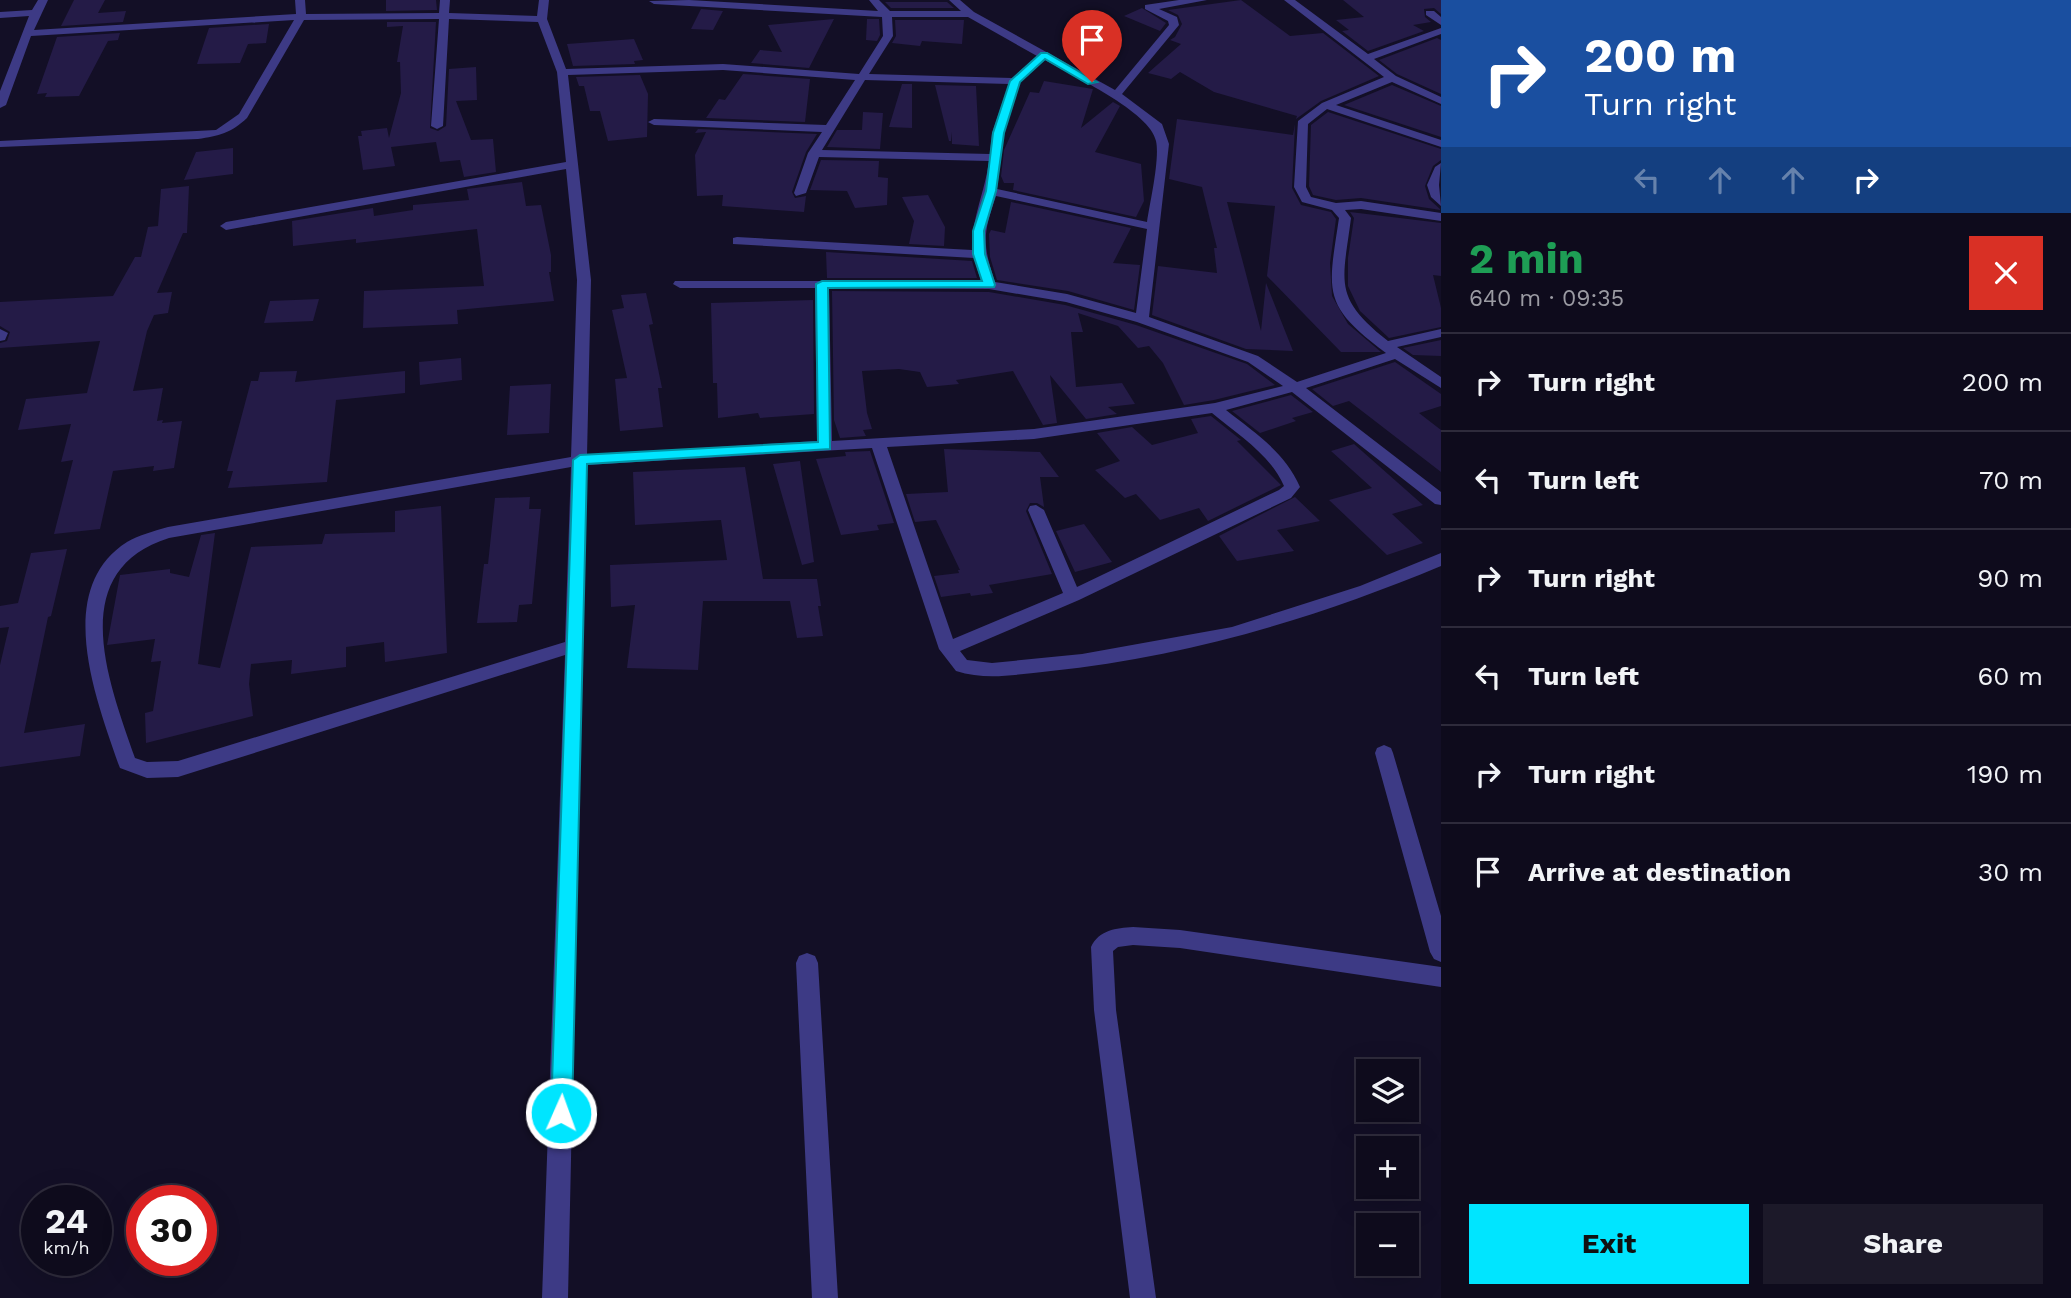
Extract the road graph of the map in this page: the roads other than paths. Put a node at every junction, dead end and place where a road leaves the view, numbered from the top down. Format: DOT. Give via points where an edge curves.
graph roads {
  1 [pos="43,0"];
  2 [pos="300,0"];
  3 [pos="445,0"];
  4 [pos="544,0"];
  5 [pos="874,0"];
  6 [pos="954,0"];
  7 [pos="1202,0"];
  8 [pos="1289,0"];
  9 [pos="654,1"];
  10 [pos="744,3"];
  11 [pos="35,13"];
  12 [pos="1430,13"];
  13 [pos="887,14"];
  14 [pos="970,14"];
  15 [pos="0,15"];
  16 [pos="301,17"];
  17 [pos="443,17"];
  18 [pos="542,19"];
  19 [pos="1441,22"];
  20 [pos="1441,30"];
  21 [pos="27,33"];
  22 [pos="1044,55"];
  23 [pos="1365,59"];
  24 [pos="562,72"];
  25 [pos="862,76"];
  26 [pos="1392,78"];
  27 [pos="1015,81"];
  28 [pos="1116,95"];
  29 [pos="1441,102"];
  30 [pos="0,105"];
  31 [pos="1326,105"];
  32 [pos="654,122"];
  33 [pos="437,126"];
  34 [pos="829,129"];
  35 [pos="0,144"];
  36 [pos="1441,144"];
  37 [pos="814,153"];
  38 [pos="995,158"];
  39 [pos="572,164"];
  40 [pos="1441,167"];
  41 [pos="991,191"];
  42 [pos="800,193"];
  43 [pos="1441,202"];
  44 [pos="1336,207"];
  45 [pos="1441,217"];
  46 [pos="226,226"];
  47 [pos="1153,227"];
  48 [pos="737,241"];
  49 [pos="979,254"];
  50 [pos="680,284"];
  51 [pos="822,284"];
  52 [pos="989,285"];
  53 [pos="1142,319"];
  54 [pos="1441,333"];
  55 [pos="1393,349"];
  56 [pos="1441,384"];
  57 [pos="1294,387"];
  58 [pos="1215,408"];
  59 [pos="878,443"];
  60 [pos="825,446"];
  61 [pos="580,460"];
  62 [pos="1441,500"];
  63 [pos="1036,510"];
  64 [pos="1441,559"];
  65 [pos="1073,596"];
  66 [pos="575,645"];
  67 [pos="948,649"];
  68 [pos="1384,753"];
  69 [pos="1441,952"];
  70 [pos="807,963"];
  71 [pos="1441,977"];
  72 [pos="555,1298"];
  73 [pos="825,1298"];
  74 [pos="1143,1298"];
  1 -- 11 [label="street"];
  2 -- 16 [label="street"];
  3 -- 17 [label="street"];
  4 -- 18 [label="street"];
  5 -- 13 [label="street"];
  6 -- 14 [label="street"];
  7 -- 28 [label="street" via="1148,7 1173,19 1174,25"];
  8 -- 23 [label="street"];
  9 -- 10 [label="street"];
  10 -- 13 [label="street"];
  11 -- 15 [label="street"];
  11 -- 21 [label="street"];
  12 -- 19 [label="street"];
  13 -- 14 [label="street"];
  13 -- 25 [label="street" via="888,36"];
  14 -- 22 [label="street"];
  16 -- 17 [label="street"];
  16 -- 21 [label="street"];
  16 -- 35 [label="street" via="243,116 219,133"];
  17 -- 18 [label="street"];
  17 -- 33 [label="street"];
  18 -- 24 [label="street"];
  20 -- 23 [label="street"];
  21 -- 30 [label="street"];
  22 -- 27 [label="street"];
  22 -- 28 [label="street"];
  23 -- 26 [label="street"];
  24 -- 25 [label="street" via="723,67"];
  24 -- 39 [label="street"];
  25 -- 27 [label="street"];
  25 -- 34 [label="street"];
  26 -- 29 [label="street"];
  26 -- 31 [label="street"];
  27 -- 38 [label="street"];
  28 -- 47 [label="street" via="1158,125 1163,144"];
  31 -- 36 [label="street"];
  31 -- 44 [label="street" via="1303,123 1300,187 1306,199"];
  32 -- 34 [label="street"];
  34 -- 37 [label="street"];
  37 -- 38 [label="street"];
  37 -- 42 [label="street"];
  38 -- 41 [label="street"];
  39 -- 46 [label="street"];
  39 -- 61 [label="street" via="584,280"];
  40 -- 43 [label="street" via="1431,185"];
  41 -- 47 [label="street"];
  41 -- 49 [label="street" via="978,231"];
  44 -- 45 [label="street" via="1361,205"];
  44 -- 55 [label="street" via="1345,218 1337,290 1350,315"];
  47 -- 53 [label="street"];
  48 -- 49 [label="street"];
  49 -- 52 [label="street"];
  50 -- 51 [label="street"];
  51 -- 52 [label="street"];
  51 -- 60 [label="street"];
  52 -- 53 [label="street" via="1067,298"];
  53 -- 57 [label="street" via="1253,359"];
  54 -- 55 [label="street"];
  55 -- 56 [label="street"];
  55 -- 57 [label="street"];
  57 -- 58 [label="street"];
  57 -- 62 [label="street"];
  58 -- 59 [label="street" via="1034,434"];
  58 -- 65 [label="street" via="1273,458 1289,476 1292,487"];
  59 -- 60 [label="street"];
  59 -- 67 [label="street"];
  60 -- 61 [label="street"];
  61 -- 66 [label="street"];
  61 -- 66 [label="street" via="168,533 131,547 114,563 100,583 92,614 100,678 127,763 147,769 178,769"];
  63 -- 65 [label="street"];
  64 -- 67 [label="street" via="1366,590 1233,633 1096,658 992,670 962,666"];
  65 -- 67 [label="street"];
  66 -- 72 [label="street"];
  68 -- 69 [label="street"];
  70 -- 73 [label="street"];
  71 -- 74 [label="street" via="1180,939 1114,937 1102,947 1105,1010"];
}
